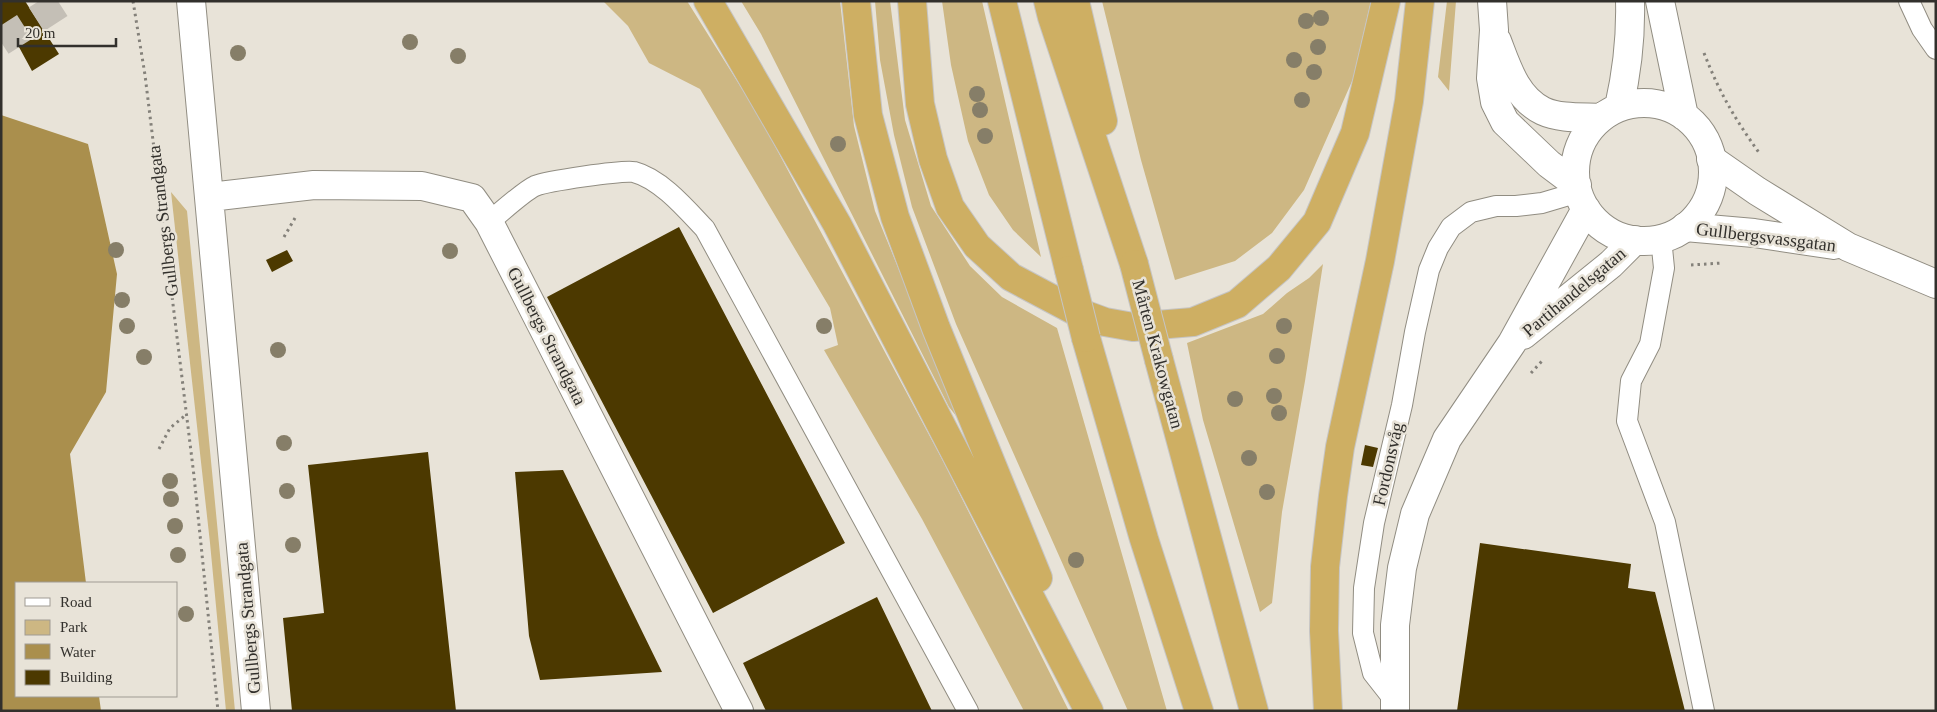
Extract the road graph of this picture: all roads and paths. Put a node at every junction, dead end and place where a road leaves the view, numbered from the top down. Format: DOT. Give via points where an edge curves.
graph roads {
  1 [pos="133,1"];
  2 [pos="191,1"];
  3 [pos="708,1"];
  4 [pos="856,1"];
  5 [pos="912,1"];
  6 [pos="1002,1"];
  7 [pos="1048,1"];
  8 [pos="1075,1"];
  9 [pos="1386,1"];
  10 [pos="1420,1"];
  11 [pos="1492,1"];
  12 [pos="1630,1"];
  13 [pos="1660,1"];
  14 [pos="1909,1"];
  15 [pos="1494,30"];
  16 [pos="1702,44"];
  17 [pos="1936,49"];
  18 [pos="1610,113"];
  19 [pos="1684,116"];
  20 [pos="1763,158"];
  21 [pos="1711,159"];
  22 [pos="1580,195"];
  23 [pos="210,197"];
  24 [pos="489,222"];
  25 [pos="1660,235"];
  26 [pos="1848,247"];
  27 [pos="1380,261"];
  28 [pos="1728,263"];
  29 [pos="1134,264"];
  30 [pos="1664,268"];
  31 [pos="1936,284"];
  32 [pos="1512,344"];
  33 [pos="1546,356"];
  34 [pos="1527,378"];
  35 [pos="187,414"];
  36 [pos="159,449"];
  37 [pos="1395,706"];
  38 [pos="218,711"];
  39 [pos="256,711"];
  40 [pos="740,711"];
  41 [pos="968,711"];
  42 [pos="1088,711"];
  43 [pos="1092,711"];
  44 [pos="1199,711"];
  45 [pos="1254,711"];
  46 [pos="1313,711"];
  47 [pos="1328,711"];
  48 [pos="1704,711"];
  1 -- 35 [label="path, Gullbergs Strandgata"];
  2 -- 23 [label="street, Gullbergs Strandgata"];
  3 -- 42 [label="highway" via="837,224"];
  4 -- 43 [label="highway" via="868,114 895,217 936,328"];
  5 -- 9 [label="highway" via="920,104 933,159 950,207 977,246 1011,277 1075,312 1133,327 1193,322 1237,304 1279,268 1317,222 1355,132"];
  6 -- 44 [label="highway, bridge" via="1086,338 1144,539"];
  7 -- 29 [label="highway, Mårten Krakowgatan"];
  8 -- 29 [label="highway"];
  10 -- 27 [label="highway" via="1409,101"];
  11 -- 15 [label="street"];
  12 -- 18 [label="street, Partihandelsgatan" via="1631,39 1626,79"];
  13 -- 19 [label="street"];
  14 -- 17 [label="lane"];
  15 -- 18 [label="street" via="1509,73 1525,97 1544,111 1580,117"];
  15 -- 22 [label="street" via="1491,78 1495,102 1505,122"];
  16 -- 20 [label="path" via="1721,94"];
  18 -- 19 [label="street, Partihandelsgatan" via="1636,103 1653,103"];
  18 -- 22 [label="street, Partihandelsgatan" via="1588,131 1580,148 1576,166"];
  19 -- 21 [label="street, Partihandelsgatan" via="1702,135"];
  21 -- 25 [label="street, Partihandelsgatan" via="1708,197 1698,214"];
  21 -- 26 [label="street, Gullbergsvassgatan"];
  22 -- 25 [label="street, Partihandelsgatan" via="1596,220 1607,230 1621,236"];
  22 -- 32 [label="street, Partihandelsgatan"];
  22 -- 37 [label="lane, Fordonsvåg" via="1471,212 1451,227 1429,270 1374,523 1364,588 1363,633 1373,673"];
  23 -- 24 [label="street, Gullbergs Strandgata" via="314,185 422,186 472,198"];
  23 -- 39 [label="street, Gullbergs Strandgata"];
  24 -- 40 [label="street, Gullbergs Strandgata"];
  24 -- 41 [label="lane" via="534,187 573,178 634,172 675,198 705,230"];
  25 -- 26 [label="street, Gullbergsvassgatan" via="1754,233"];
  25 -- 30 [label="lane"];
  25 -- 32 [label="street, Partihandelsgatan" via="1611,264"];
  26 -- 31 [label="street, Gullbergsvassgatan"];
  27 -- 46 [label="highway" via="1328,466 1314,577"];
  27 -- 47 [label="highway" via="1340,447 1330,523 1325,567 1324,631"];
  28 -- 30 [label="path"];
  29 -- 45 [label="highway, Mårten Krakowgatan, bridge"];
  30 -- 48 [label="lane" via="1650,344 1631,381 1627,421 1665,522"];
  32 -- 37 [label="street, Partihandelsgatan" via="1447,439 1415,514 1402,568 1395,625"];
  33 -- 34 [label="path"];
  35 -- 36 [label="path" via="170,428"];
  35 -- 38 [label="path, Gullbergs Strandgata"];
}
